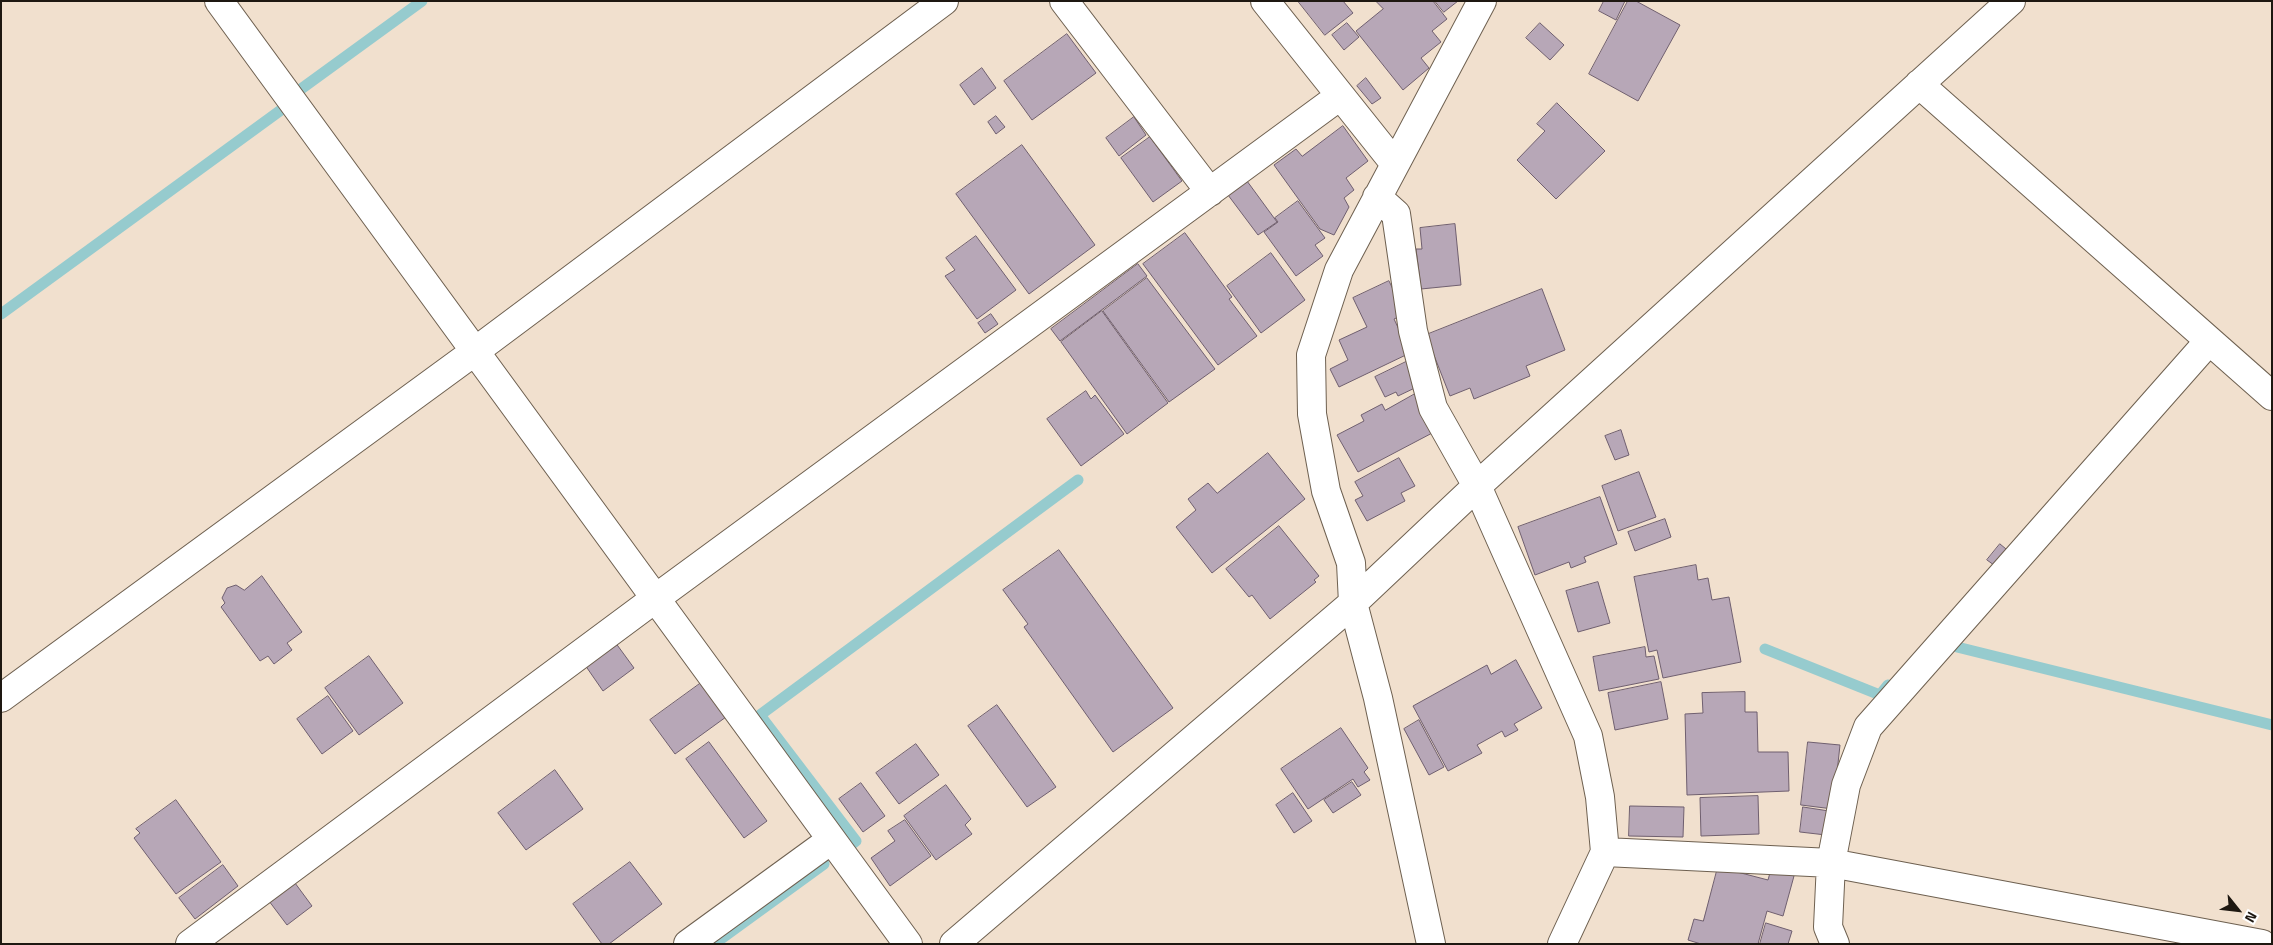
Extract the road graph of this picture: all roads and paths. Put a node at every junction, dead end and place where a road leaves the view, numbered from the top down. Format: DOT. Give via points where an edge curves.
graph roads {
  1 [pos="219,1"];
  2 [pos="944,1"];
  3 [pos="1064,1"];
  4 [pos="1265,1"];
  5 [pos="1482,1"];
  6 [pos="2011,1"];
  7 [pos="1919,84"];
  8 [pos="1340,96"];
  9 [pos="1395,164"];
  10 [pos="1210,192"];
  11 [pos="1378,197"];
  12 [pos="2209,341"];
  13 [pos="474,352"];
  14 [pos="2272,396"];
  15 [pos="1477,486"];
  16 [pos="656,598"];
  17 [pos="1353,603"];
  18 [pos="1,698"];
  19 [pos="831,840"];
  20 [pos="1605,852"];
  21 [pos="1831,863"];
  22 [pos="190,944"];
  23 [pos="688,944"];
  24 [pos="908,944"];
  25 [pos="954,944"];
  26 [pos="1431,944"];
  27 [pos="1562,944"];
  28 [pos="1835,944"];
  29 [pos="2262,944"];
  1 -- 13 [label="street"];
  2 -- 13 [label="street"];
  3 -- 10 [label="street"];
  4 -- 8 [label="street"];
  5 -- 9 [label="street"];
  6 -- 7 [label="street"];
  7 -- 12 [label="street"];
  7 -- 15 [label="street"];
  8 -- 9 [label="street"];
  8 -- 10 [label="street"];
  9 -- 11 [label="street"];
  10 -- 16 [label="street"];
  11 -- 15 [label="street" via="1396,214 1413,330 1434,408"];
  11 -- 17 [label="street" via="1339,270 1311,356 1314,424 1326,491 1351,563"];
  12 -- 14 [label="street"];
  12 -- 21 [label="street" via="1868,727 1846,785"];
  13 -- 16 [label="street"];
  13 -- 18 [label="street"];
  15 -- 17 [label="street"];
  15 -- 20 [label="street" via="1588,736 1600,797"];
  16 -- 19 [label="street"];
  16 -- 22 [label="street"];
  17 -- 25 [label="street"];
  17 -- 26 [label="street" via="1378,698"];
  19 -- 23 [label="street"];
  19 -- 24 [label="street"];
  20 -- 21 [label="street"];
  20 -- 27 [label="street"];
  21 -- 28 [label="street" via="1828,927"];
  21 -- 29 [label="street"];
}
